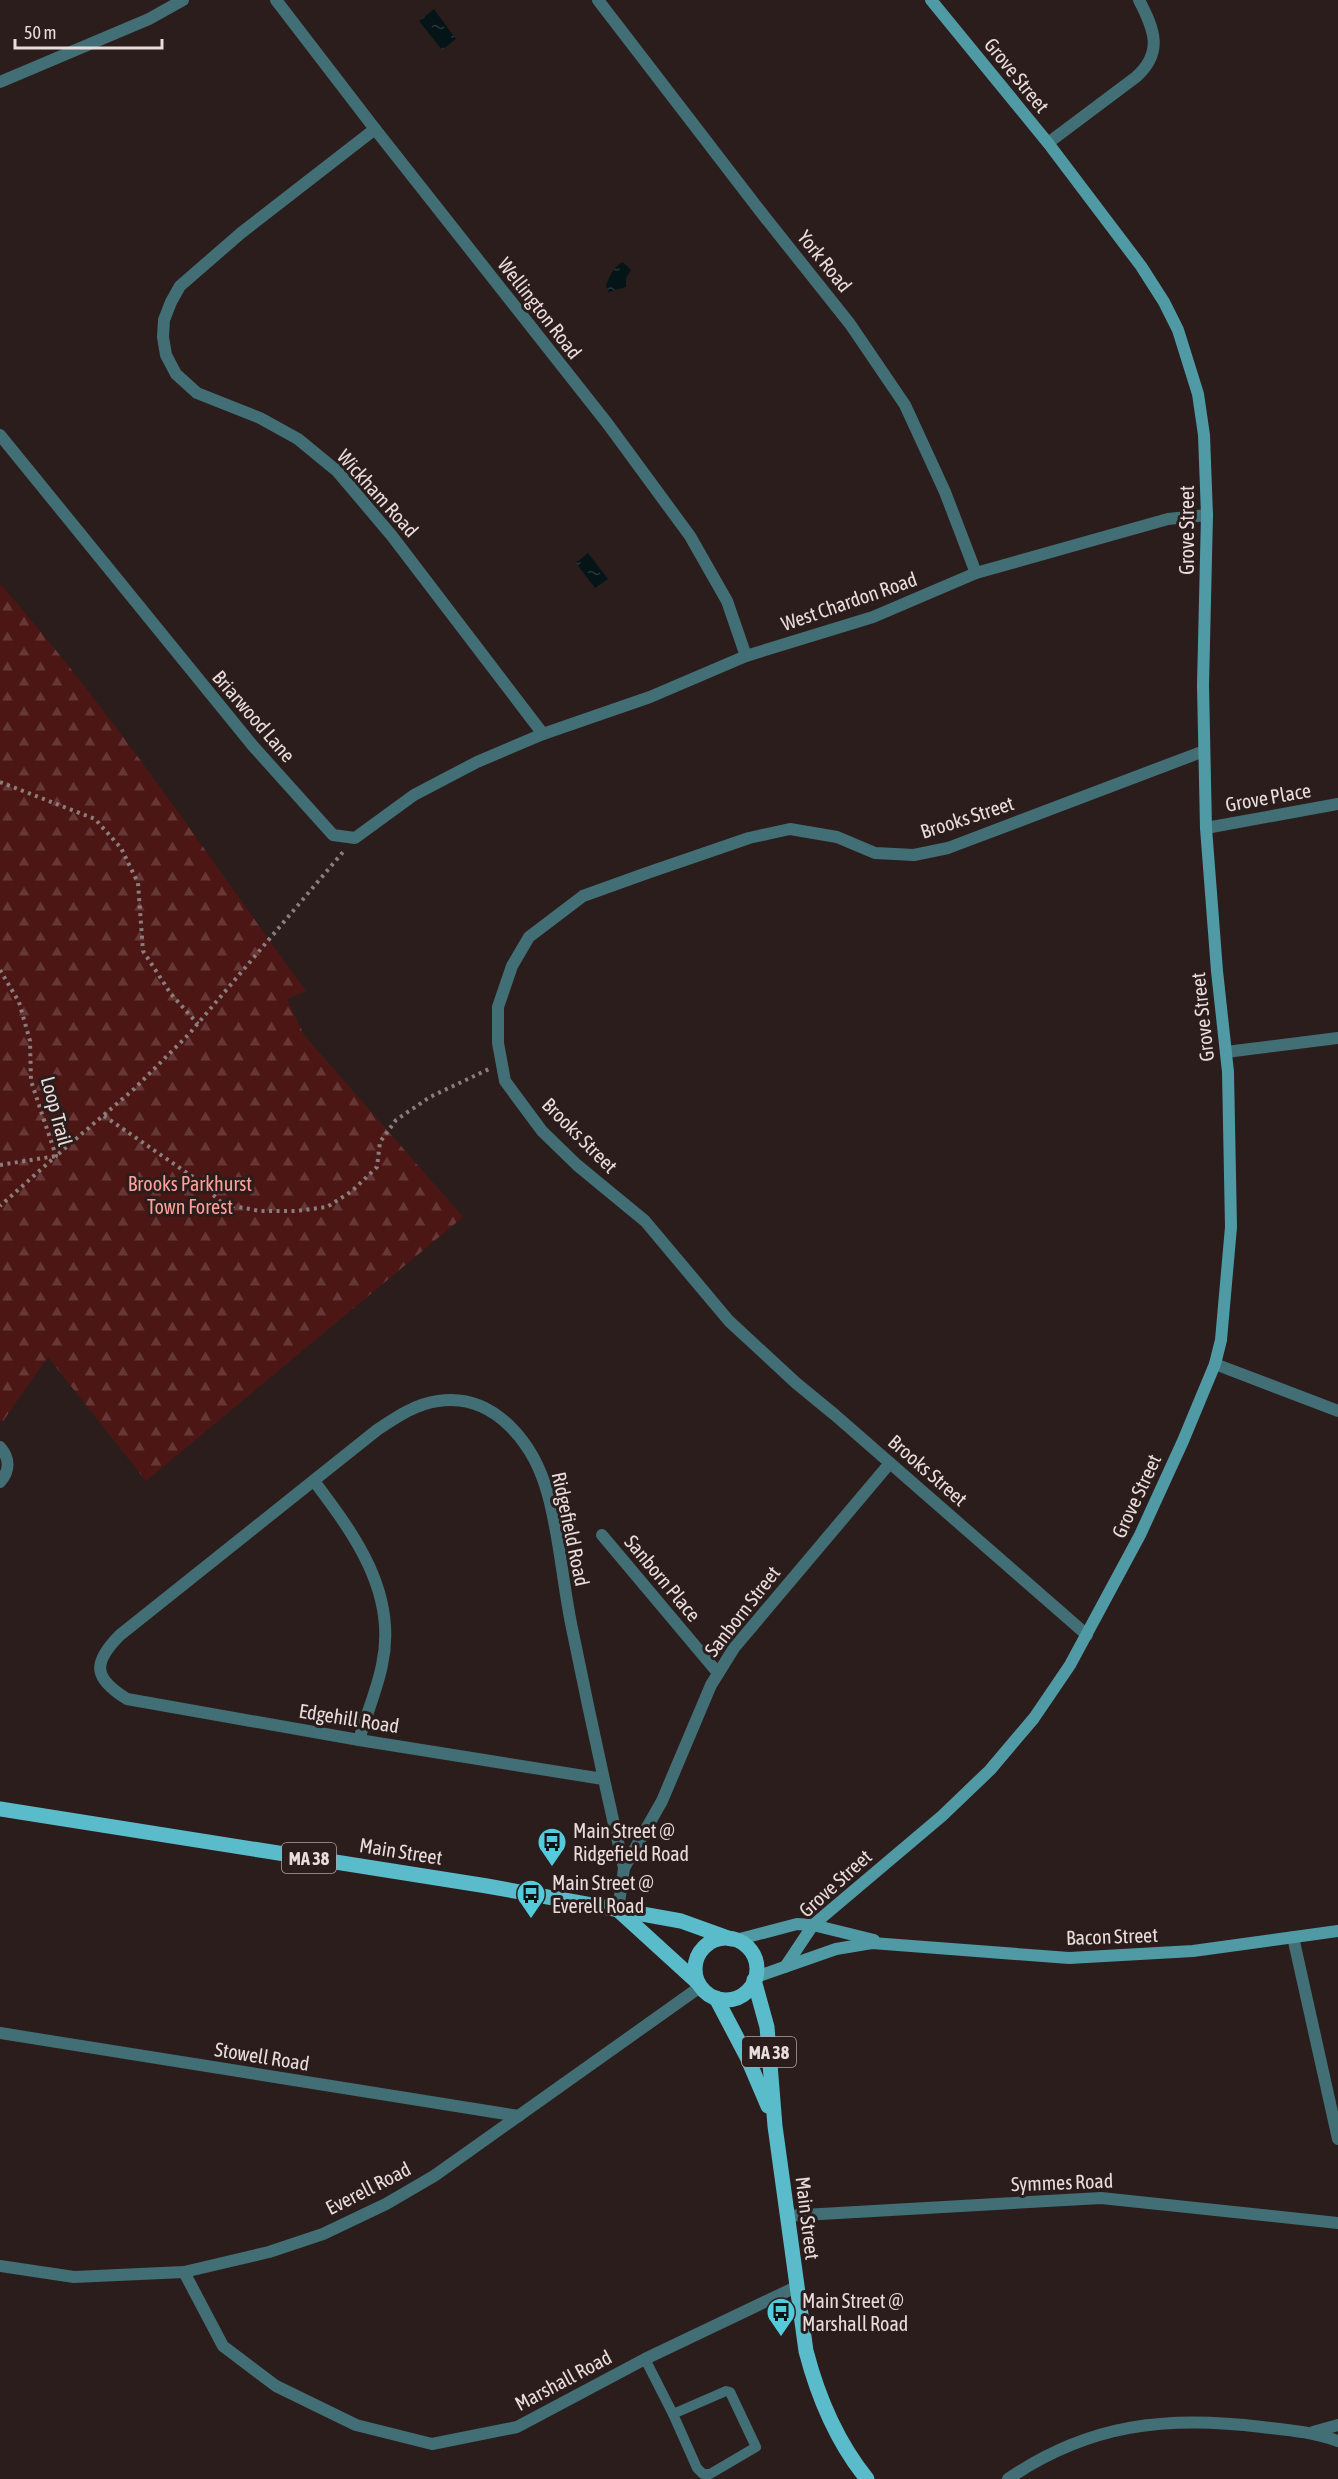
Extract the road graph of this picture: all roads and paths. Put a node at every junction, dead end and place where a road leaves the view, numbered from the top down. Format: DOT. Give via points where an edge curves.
graph roads {
  1 [pos="183,0"];
  2 [pos="276,0"];
  3 [pos="598,0"];
  4 [pos="931,0"];
  5 [pos="1139,0"];
  6 [pos="0,82"];
  7 [pos="375,129"];
  8 [pos="1048,143"];
  9 [pos="0,435"];
  10 [pos="1207,515"];
  11 [pos="976,573"];
  12 [pos="746,656"];
  13 [pos="543,734"];
  14 [pos="1204,751"];
  15 [pos="0,782"];
  16 [pos="1338,804"];
  17 [pos="1206,828"];
  18 [pos="355,838"];
  19 [pos="0,970"];
  20 [pos="198,1024"];
  21 [pos="1338,1038"];
  22 [pos="1226,1052"];
  23 [pos="500,1064"];
  24 [pos="105,1116"];
  25 [pos="57,1156"];
  26 [pos="0,1165"];
  27 [pos="0,1206"];
  28 [pos="1215,1364"];
  29 [pos="1338,1411"];
  30 [pos="0,1447"];
  31 [pos="890,1463"];
  32 [pos="314,1481"];
  33 [pos="0,1482"];
  34 [pos="602,1535"];
  35 [pos="1087,1635"];
  36 [pos="100,1673"];
  37 [pos="718,1673"];
  38 [pos="358,1740"];
  39 [pos="603,1779"];
  40 [pos="0,1809"];
  41 [pos="624,1868"];
  42 [pos="618,1910"];
  43 [pos="813,1925"];
  44 [pos="1338,1931"];
  45 [pos="1293,1937"];
  46 [pos="734,1939"];
  47 [pos="887,1943"];
  48 [pos="785,1967"];
  49 [pos="755,1979"];
  50 [pos="699,1985"];
  51 [pos="716,1998"];
  52 [pos="0,2033"];
  53 [pos="519,2116"];
  54 [pos="775,2126"];
  55 [pos="1338,2139"];
  56 [pos="786,2216"];
  57 [pos="1338,2223"];
  58 [pos="0,2266"];
  59 [pos="184,2272"];
  60 [pos="796,2287"];
  61 [pos="645,2359"];
  62 [pos="673,2415"];
  63 [pos="1338,2425"];
  64 [pos="1310,2433"];
  65 [pos="1338,2441"];
  66 [pos="867,2479"];
  67 [pos="1008,2479"];
  1 -- 6 [label="street" via="149,19"];
  2 -- 7 [label="street, Wellington Road"];
  3 -- 11 [label="street, York Road" via="850,324 905,405"];
  4 -- 8 [label="street, Grove Street"];
  5 -- 8 [label="street" via="1154,33 1149,61 1136,77"];
  7 -- 12 [label="street, Wellington Road" via="607,423 690,536 727,600"];
  7 -- 13 [label="street, Wickham Road" via="180,286 164,320 166,355 176,374 197,393 297,439 337,471 392,536"];
  8 -- 10 [label="street, Grove Street" via="1142,266 1178,330 1202,417"];
  9 -- 18 [label="street, Briarwood Lane" via="253,746 333,835"];
  10 -- 11 [label="street, West Chardon Road" via="1168,519"];
  10 -- 14 [label="street, Grove Street"];
  11 -- 12 [label="street, West Chardon Road" via="873,617"];
  12 -- 13 [label="street, West Chardon Road" via="650,697"];
  13 -- 18 [label="street" via="446,777"];
  14 -- 17 [label="street, Grove Street"];
  14 -- 23 [label="street, Brooks Street" via="948,848 914,855 875,853 837,837 790,830 738,842 583,896 529,937 513,966 498,1007"];
  15 -- 20 [label="path" via="95,819 121,848 138,883 143,951 171,994"];
  16 -- 17 [label="street, Grove Place"];
  17 -- 22 [label="street, Grove Street"];
  18 -- 20 [label="path"];
  19 -- 25 [label="path, Loop Trail" via="19,1002 30,1041 31,1081"];
  20 -- 24 [label="path"];
  21 -- 22 [label="street"];
  22 -- 28 [label="street, Grove Street" via="1231,1227 1221,1340"];
  23 -- 24 [label="path" via="430,1097 396,1120 380,1142 377,1167 352,1191 327,1207 260,1211 223,1204 196,1179"];
  23 -- 31 [label="street, Brooks Street" via="505,1081 542,1131 645,1221 740,1331"];
  24 -- 25 [label="path"];
  25 -- 26 [label="path"];
  25 -- 27 [label="path, Loop Trail"];
  28 -- 29 [label="street"];
  28 -- 35 [label="street, Grove Street" via="1140,1535"];
  30 -- 33 [label="street" via="8,1463"];
  31 -- 35 [label="street, Brooks Street"];
  31 -- 37 [label="street, Sanborn Street" via="743,1635"];
  32 -- 36 [label="street, Ridgefield Road" via="120,1635 104,1651"];
  32 -- 38 [label="street" via="356,1539 380,1596 385,1633 382,1664"];
  32 -- 39 [label="street, Ridgefield Road" via="376,1430 436,1401 477,1405 514,1430 528,1446 548,1495"];
  34 -- 37 [label="street, Sanborn Place"];
  35 -- 43 [label="street, Grove Street" via="1034,1718 996,1764 942,1816"];
  36 -- 38 [label="street, Edgehill Road" via="111,1689 127,1699"];
  37 -- 41 [label="street, Sanborn Street" via="666,1792"];
  38 -- 39 [label="street, Edgehill Road"];
  39 -- 41 [label="street, Ridgefield Road"];
  40 -- 42 [label="main road, Main Street / MA 38"];
  41 -- 42 [label="street, Ridgefield Road"];
  42 -- 46 [label="main road, Main Street / MA 38" via="681,1921"];
  42 -- 50 [label="main road, MA 38"];
  43 -- 46 [label="street, Bacon Street" via="789,1925"];
  43 -- 47 [label="street, Bacon Street"];
  43 -- 48 [label="street, Grove Street"];
  44 -- 45 [label="street, Bacon Street"];
  45 -- 47 [label="street, Bacon Street" via="1193,1951 1069,1958"];
  45 -- 55 [label="street"];
  46 -- 49 [label="main road, MA 38" via="752,1952"];
  46 -- 50 [label="main road" via="717,1940 703,1948 695,1963"];
  47 -- 48 [label="street, Bacon Street" via="836,1950"];
  48 -- 49 [label="street, Bacon Street"];
  49 -- 51 [label="main road" via="739,1997"];
  49 -- 54 [label="main road, Main Street / MA 38" via="767,2027"];
  50 -- 51 [label="main road, MA 38"];
  50 -- 53 [label="street, Everell Road"];
  51 -- 54 [label="main road, Main Street / MA 38" via="751,2064"];
  52 -- 53 [label="street, Stowell Road"];
  53 -- 59 [label="street, Everell Road" via="434,2176 367,2214 301,2242"];
  54 -- 56 [label="main road, Main Street / MA 38"];
  56 -- 57 [label="street, Symmes Road" via="1101,2198"];
  56 -- 60 [label="main road, Main Street / MA 38"];
  58 -- 59 [label="street, Everell Road" via="74,2277"];
  59 -- 61 [label="street, Marshall Road" via="223,2346 276,2386 356,2425 432,2444 517,2427"];
  60 -- 61 [label="street, Marshall Road"];
  60 -- 66 [label="main road, Main Street / MA 38" via="806,2351 819,2394 845,2448"];
  61 -- 62 [label="lane"];
  62 -- 62 [label="lane" via="703,2474 710,2474 756,2447 728,2391"];
  63 -- 64 [label="street"];
  64 -- 65 [label="street"];
  64 -- 67 [label="street" via="1211,2421 1146,2425 1078,2442"];
}
